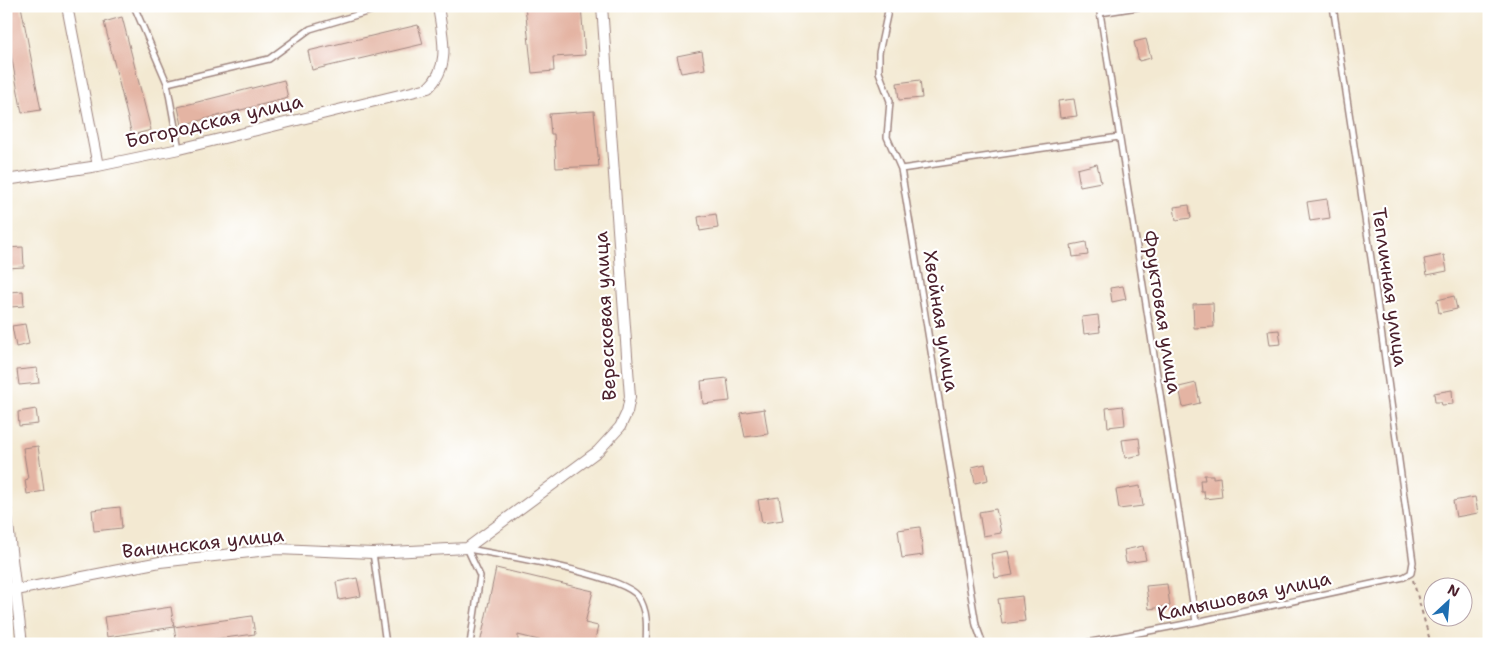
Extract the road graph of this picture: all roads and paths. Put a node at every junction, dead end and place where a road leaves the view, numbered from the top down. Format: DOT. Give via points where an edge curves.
graph roads {
  1 [pos="67,6"];
  2 [pos="134,6"];
  3 [pos="372,6"];
  4 [pos="438,6"];
  5 [pos="602,6"];
  6 [pos="889,6"];
  7 [pos="1099,6"];
  8 [pos="1144,6"];
  9 [pos="1333,6"];
  10 [pos="1100,13"];
  11 [pos="6,80"];
  12 [pos="168,83"];
  13 [pos="6,98"];
  14 [pos="1119,137"];
  15 [pos="180,149"];
  16 [pos="98,166"];
  17 [pos="901,169"];
  18 [pos="6,180"];
  19 [pos="6,508"];
  20 [pos="467,548"];
  21 [pos="374,554"];
  22 [pos="1411,573"];
  23 [pos="10,591"];
  24 [pos="1196,622"];
  25 [pos="22,644"];
  26 [pos="386,644"];
  27 [pos="470,644"];
  28 [pos="646,644"];
  29 [pos="983,644"];
  30 [pos="1081,644"];
  31 [pos="1431,644"];
  1 -- 16 [label="street"];
  2 -- 12 [label="lane"];
  3 -- 12 [label="lane" via="370,11 310,29 269,60"];
  4 -- 15 [label="street, Богородская улица" via="443,62 438,78 428,88"];
  5 -- 20 [label="street, Вересковая улица" via="630,397 627,412 620,427 598,452"];
  6 -- 17 [label="lane, Хвойная улица" via="879,53 879,72 890,101 887,138"];
  7 -- 10 [label="lane, Фруктовая улица"];
  8 -- 10 [label="lane"];
  9 -- 22 [label="lane, Тепличная улица" via="1413,562"];
  10 -- 14 [label="lane, Фруктовая улица"];
  11 -- 13 [label="lane" via="9,94"];
  12 -- 15 [label="lane"];
  14 -- 17 [label="lane"];
  14 -- 24 [label="lane, Фруктовая улица"];
  15 -- 16 [label="street, Богородская улица"];
  16 -- 18 [label="street, Богородская улица"];
  17 -- 29 [label="lane, Хвойная улица" via="976,626"];
  19 -- 23 [label="street"];
  20 -- 21 [label="street, Ванинская улица"];
  20 -- 27 [label="lane" via="480,576"];
  20 -- 28 [label="lane" via="590,574 624,586 637,594 644,605"];
  21 -- 23 [label="street, Ванинская улица" via="277,549 160,562"];
  21 -- 26 [label="lane"];
  22 -- 24 [label="lane, Камышовая улица"];
  22 -- 31 [label="path"];
  23 -- 25 [label="street"];
  24 -- 30 [label="lane, Камышовая улица"];
}
